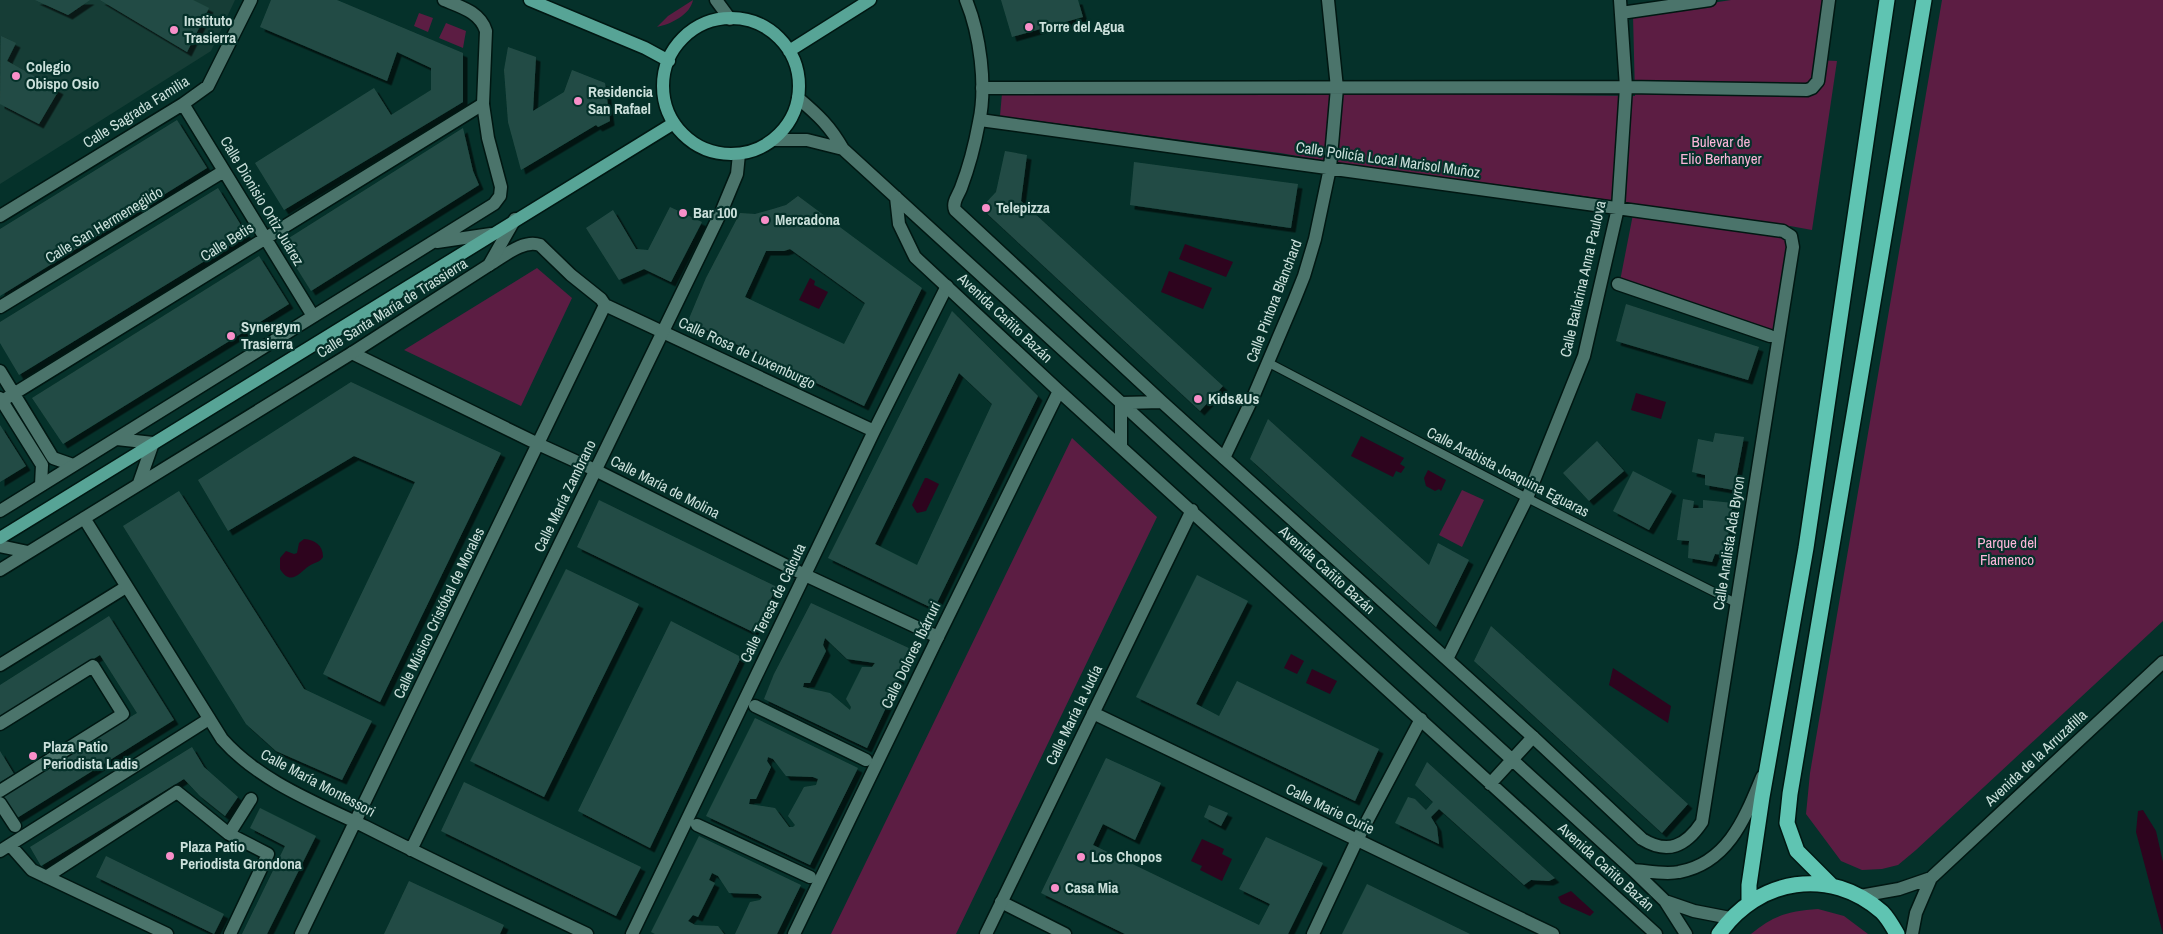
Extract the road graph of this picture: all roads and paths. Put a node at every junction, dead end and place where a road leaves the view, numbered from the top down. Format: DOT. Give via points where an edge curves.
graph roads {
  1 [pos="252,0"];
  2 [pos="444,0"];
  3 [pos="530,0"];
  4 [pos="716,0"];
  5 [pos="870,0"];
  6 [pos="966,0"];
  7 [pos="1328,0"];
  8 [pos="1710,0"];
  9 [pos="1829,0"];
  10 [pos="1886,0"];
  11 [pos="1924,0"];
  12 [pos="1620,6"];
  13 [pos="730,19"];
  14 [pos="789,51"];
  15 [pos="669,61"];
  16 [pos="982,88"];
  17 [pos="1337,88"];
  18 [pos="1626,88"];
  19 [pos="798,98"];
  20 [pos="183,104"];
  21 [pos="483,104"];
  22 [pos="980,120"];
  23 [pos="674,123"];
  24 [pos="773,140"];
  25 [pos="843,149"];
  26 [pos="738,154"];
  27 [pos="1330,168"];
  28 [pos="224,171"];
  29 [pos="896,197"];
  30 [pos="1618,208"];
  31 [pos="0,216"];
  32 [pos="515,219"];
  33 [pos="492,234"];
  34 [pos="1791,236"];
  35 [pos="265,238"];
  36 [pos="432,242"];
  37 [pos="489,265"];
  38 [pos="1618,284"];
  39 [pos="946,286"];
  40 [pos="605,305"];
  41 [pos="0,307"];
  42 [pos="313,316"];
  43 [pos="664,332"];
  44 [pos="1770,336"];
  45 [pos="352,352"];
  46 [pos="1269,363"];
  47 [pos="0,371"];
  48 [pos="1059,391"];
  49 [pos="14,394"];
  50 [pos="1,400"];
  51 [pos="1162,402"];
  52 [pos="1121,403"];
  53 [pos="874,431"];
  54 [pos="117,439"];
  55 [pos="153,443"];
  56 [pos="538,444"];
  57 [pos="1121,446"];
  58 [pos="1224,458"];
  59 [pos="73,465"];
  60 [pos="595,470"];
  61 [pos="138,483"];
  62 [pos="41,485"];
  63 [pos="1527,498"];
  64 [pos="3,509"];
  65 [pos="1192,510"];
  66 [pos="84,518"];
  67 [pos="0,521"];
  68 [pos="0,538"];
  69 [pos="0,546"];
  70 [pos="28,552"];
  71 [pos="0,570"];
  72 [pos="805,575"];
  73 [pos="126,587"];
  74 [pos="1736,603"];
  75 [pos="938,637"];
  76 [pos="1448,657"];
  77 [pos="2163,662"];
  78 [pos="0,665"];
  79 [pos="755,706"];
  80 [pos="1093,713"];
  81 [pos="210,719"];
  82 [pos="1421,719"];
  83 [pos="0,724"];
  84 [pos="1533,736"];
  85 [pos="866,760"];
  86 [pos="1512,760"];
  87 [pos="1768,761"];
  88 [pos="1490,784"];
  89 [pos="0,791"];
  90 [pos="251,799"];
  91 [pos="0,803"];
  92 [pos="355,822"];
  93 [pos="697,825"];
  94 [pos="15,826"];
  95 [pos="229,834"];
  96 [pos="1357,840"];
  97 [pos="1678,845"];
  98 [pos="5,848"];
  99 [pos="411,850"];
  100 [pos="1633,870"];
  101 [pos="46,877"];
  102 [pos="810,877"];
  103 [pos="1931,878"];
  104 [pos="1832,886"];
  105 [pos="1860,896"];
  106 [pos="1665,901"];
  107 [pos="1001,902"];
  108 [pos="1749,902"];
  109 [pos="1730,918"];
  110 [pos="167,934"];
  111 [pos="230,934"];
  112 [pos="301,934"];
  113 [pos="587,934"];
  114 [pos="632,934"];
  115 [pos="794,934"];
  116 [pos="986,934"];
  117 [pos="1065,934"];
  118 [pos="1313,934"];
  119 [pos="1553,934"];
  120 [pos="1656,934"];
  121 [pos="1686,934"];
  122 [pos="1719,934"];
  123 [pos="1897,934"];
  124 [pos="1912,934"];
  1 -- 20 [label="street, Calle Sagrada Familia" via="208,86"];
  2 -- 21 [label="street" via="479,17 486,31"];
  3 -- 15 [label="main road"];
  4 -- 13 [label="street"];
  5 -- 14 [label="main road"];
  6 -- 16 [label="street" via="977,36"];
  7 -- 17 [label="street, Calle Pintora Blanchard"];
  8 -- 12 [label="street"];
  9 -- 18 [label="street" via="1818,81 1812,88"];
  10 -- 87 [label="highway" via="1806,548"];
  11 -- 104 [label="highway" via="1790,794 1788,823 1797,851"];
  12 -- 18 [label="street, Calle Bailarina Anna Paulova"];
  13 -- 14 [label="main road" via="764,27"];
  13 -- 15 [label="main road" via="698,28 681,42"];
  14 -- 19 [label="main road" via="798,74"];
  15 -- 23 [label="main road" via="664,89"];
  16 -- 17 [label="street"];
  16 -- 22 [label="street"];
  17 -- 18 [label="street"];
  17 -- 27 [label="street, Calle Pintora Blanchard"];
  18 -- 30 [label="street, Calle Bailarina Anna Paulova"];
  19 -- 24 [label="main road" via="789,121"];
  19 -- 25 [label="street, Avenida Cañito Bazán" via="831,129"];
  20 -- 28 [label="street, Calle Dionisio Ortiz Juárez"];
  20 -- 31 [label="street, Calle Sagrada Familia"];
  21 -- 35 [label="street, Calle Betis"];
  21 -- 36 [label="street" via="488,138 500,179 500,196 494,204"];
  22 -- 27 [label="street, Calle Policía Local Marisol Muñoz"];
  22 -- 51 [label="street, Avenida Cañito Bazán" via="970,161 954,201 958,214"];
  23 -- 26 [label="main road" via="705,149"];
  23 -- 32 [label="main road, Calle Santa María de Trassierra"];
  24 -- 25 [label="street, Avenida Cañito Bazán" via="807,140"];
  24 -- 26 [label="main road"];
  25 -- 29 [label="street, Avenida Cañito Bazán"];
  26 -- 43 [label="street, Calle María Zambrano" via="737,174"];
  27 -- 30 [label="street, Calle Policía Local Marisol Muñoz"];
  27 -- 46 [label="street, Calle Pintora Blanchard" via="1304,276"];
  28 -- 35 [label="street, Calle Dionisio Ortiz Juárez"];
  28 -- 41 [label="street, Calle San Hermenegildo"];
  29 -- 39 [label="street, Avenida Cañito Bazán" via="899,224 916,257"];
  29 -- 52 [label="street, Avenida Cañito Bazán"];
  30 -- 34 [label="street, Calle Policía Local Marisol Muñoz" via="1783,231"];
  30 -- 63 [label="street, Calle Bailarina Anna Paulova" via="1584,356"];
  32 -- 33 [label="main road, Calle Santa María de Trassierra"];
  32 -- 37 [label="street, Calle Santa María de Trassierra"];
  33 -- 36 [label="street, Calle Santa María de Trassierra"];
  33 -- 55 [label="main road, Calle Santa María de Trassierra"];
  34 -- 74 [label="street, Calle Analista Ada Byron" via="1793,246"];
  35 -- 42 [label="street, Calle Dionisio Ortiz Juárez"];
  35 -- 49 [label="street, Calle Betis"];
  36 -- 42 [label="street, Calle Santa María de Trassierra"];
  37 -- 40 [label="street, Calle Rosa de Luxemburgo" via="533,242"];
  37 -- 45 [label="street, Calle Santa María de Trassierra"];
  38 -- 44 [label="street"];
  39 -- 48 [label="street, Avenida Cañito Bazán"];
  39 -- 53 [label="street, Calle Teresa de Calcuta"];
  40 -- 43 [label="street, Calle Rosa de Luxemburgo"];
  40 -- 56 [label="street, Calle Músico Cristóbal de Morales"];
  42 -- 54 [label="street, Calle Santa María de Trassierra"];
  43 -- 53 [label="street, Calle Rosa de Luxemburgo"];
  43 -- 60 [label="street, Calle María Zambrano"];
  45 -- 56 [label="street, Calle María de Molina"];
  45 -- 61 [label="street, Calle Santa María de Trassierra"];
  46 -- 58 [label="street, Calle Pintora Blanchard"];
  46 -- 63 [label="lane, Calle Arabista Joaquina Eguaras"];
  47 -- 49 [label="street"];
  48 -- 57 [label="street, Avenida Cañito Bazán"];
  48 -- 75 [label="street, Calle Dolores Ibárruri"];
  49 -- 50 [label="street, Calle Betis"];
  49 -- 59 [label="street" via="54,458"];
  50 -- 62 [label="street" via="42,466"];
  51 -- 52 [label="street"];
  51 -- 58 [label="street, Avenida Cañito Bazán"];
  52 -- 57 [label="street"];
  52 -- 86 [label="street, Avenida Cañito Bazán"];
  53 -- 72 [label="street, Calle Teresa de Calcuta"];
  54 -- 55 [label="street"];
  54 -- 59 [label="street, Calle Santa María de Trassierra"];
  55 -- 61 [label="street"];
  55 -- 68 [label="main road, Calle Santa María de Trassierra"];
  56 -- 60 [label="street, Calle María de Molina"];
  56 -- 92 [label="street, Calle Músico Cristóbal de Morales"];
  57 -- 65 [label="street, Avenida Cañito Bazán"];
  58 -- 76 [label="street, Avenida Cañito Bazán"];
  59 -- 62 [label="street, Calle Santa María de Trassierra"];
  60 -- 72 [label="street, Calle María de Molina"];
  60 -- 99 [label="street, Calle María Zambrano"];
  61 -- 66 [label="street, Calle Santa María de Trassierra"];
  62 -- 64 [label="street, Calle Santa María de Trassierra"];
  63 -- 74 [label="lane, Calle Arabista Joaquina Eguaras"];
  63 -- 76 [label="street, Calle Bailarina Anna Paulova"];
  64 -- 67 [label="street, Calle Santa María de Trassierra"];
  65 -- 80 [label="street, Calle María la Judía"];
  65 -- 82 [label="street, Avenida Cañito Bazán"];
  66 -- 70 [label="street, Calle Santa María de Trassierra"];
  66 -- 73 [label="street, Calle María Montessori"];
  69 -- 70 [label="street"];
  70 -- 71 [label="street, Calle Santa María de Trassierra"];
  72 -- 75 [label="street, Calle María de Molina"];
  72 -- 114 [label="street, Calle Teresa de Calcuta"];
  73 -- 78 [label="street"];
  73 -- 81 [label="street, Calle María Montessori"];
  74 -- 97 [label="street, Calle Analista Ada Byron" via="1706,807 1694,834"];
  75 -- 115 [label="street, Calle Dolores Ibárruri"];
  76 -- 84 [label="street, Avenida Cañito Bazán"];
  77 -- 103 [label="street, Avenida de la Arruzafilla"];
  79 -- 85 [label="street"];
  80 -- 96 [label="street, Calle Marie Curie"];
  80 -- 107 [label="street, Calle María la Judía"];
  81 -- 92 [label="street, Calle María Montessori" via="222,739 249,765"];
  81 -- 98 [label="street"];
  82 -- 88 [label="street, Avenida Cañito Bazán"];
  82 -- 96 [label="street"];
  83 -- 89 [label="street" via="93,666 123,714"];
  84 -- 86 [label="street"];
  84 -- 97 [label="street, Avenida Cañito Bazán" via="1642,839 1661,847"];
  86 -- 88 [label="street"];
  86 -- 100 [label="street, Avenida Cañito Bazán"];
  87 -- 100 [label="street" via="1743,822 1727,846 1702,865 1678,872"];
  87 -- 108 [label="highway"];
  88 -- 120 [label="street, Avenida Cañito Bazán"];
  90 -- 95 [label="street"];
  91 -- 94 [label="street"];
  92 -- 99 [label="street, Calle María Montessori"];
  92 -- 112 [label="street, Calle Músico Cristóbal de Morales"];
  93 -- 102 [label="street"];
  95 -- 101 [label="street" via="177,792"];
  95 -- 111 [label="street" via="268,854"];
  96 -- 118 [label="street"];
  96 -- 119 [label="street, Calle Marie Curie"];
  98 -- 101 [label="street"];
  99 -- 113 [label="street, Calle María Montessori"];
  100 -- 106 [label="street, Avenida Cañito Bazán"];
  101 -- 110 [label="street"];
  103 -- 105 [label="street, Avenida de la Arruzafilla" via="1899,889"];
  103 -- 124 [label="street, Avenida de la Arruzafilla" via="1916,913"];
  104 -- 105 [label="highway"];
  104 -- 108 [label="highway" via="1799,884"];
  105 -- 123 [label="highway" via="1883,914"];
  106 -- 109 [label="street, Avenida Cañito Bazán"];
  106 -- 121 [label="street, Avenida Cañito Bazán"];
  107 -- 116 [label="street, Calle María la Judía"];
  107 -- 117 [label="street"];
  108 -- 109 [label="highway"];
  109 -- 122 [label="highway"];
}
